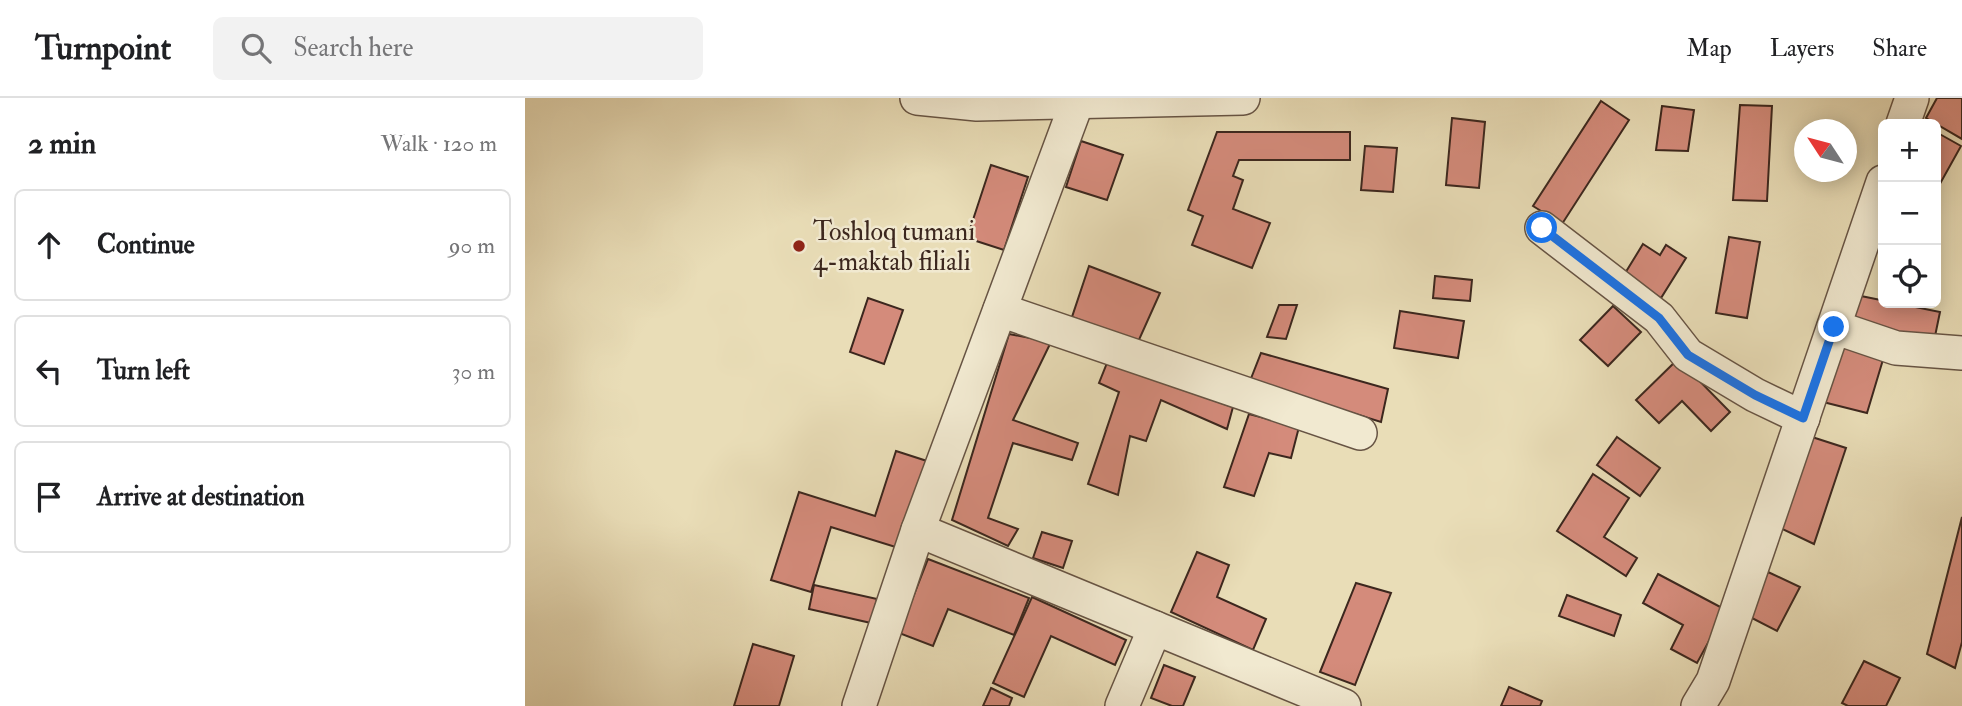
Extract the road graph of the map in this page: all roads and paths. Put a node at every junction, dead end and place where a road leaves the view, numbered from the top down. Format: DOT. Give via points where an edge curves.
graph roads {
  1 [pos="916,98"];
  2 [pos="1243,98"];
  3 [pos="1912,98"];
  4 [pos="1077,102"];
  5 [pos="1905,119"];
  6 [pos="1878,197"];
  7 [pos="1542,228"];
  8 [pos="1000,310"];
  9 [pos="1834,327"];
  10 [pos="1962,353"];
  11 [pos="1803,418"];
  12 [pos="1360,433"];
  13 [pos="918,530"];
  14 [pos="1155,628"];
  15 [pos="859,706"];
  16 [pos="1122,706"];
  17 [pos="1344,706"];
  18 [pos="1698,706"];
  1 -- 4 [label="street" via="978,104"];
  2 -- 4 [label="street"];
  3 -- 5 [label="street"];
  4 -- 8 [label="street"];
  6 -- 9 [label="street"];
  7 -- 11 [label="street" via="1659,318 1688,355"];
  8 -- 12 [label="street"];
  8 -- 13 [label="street"];
  9 -- 10 [label="street" via="1896,348"];
  9 -- 11 [label="street"];
  11 -- 18 [label="street" via="1713,681"];
  13 -- 14 [label="street"];
  13 -- 15 [label="street"];
  14 -- 16 [label="street"];
  14 -- 17 [label="street"];
}
